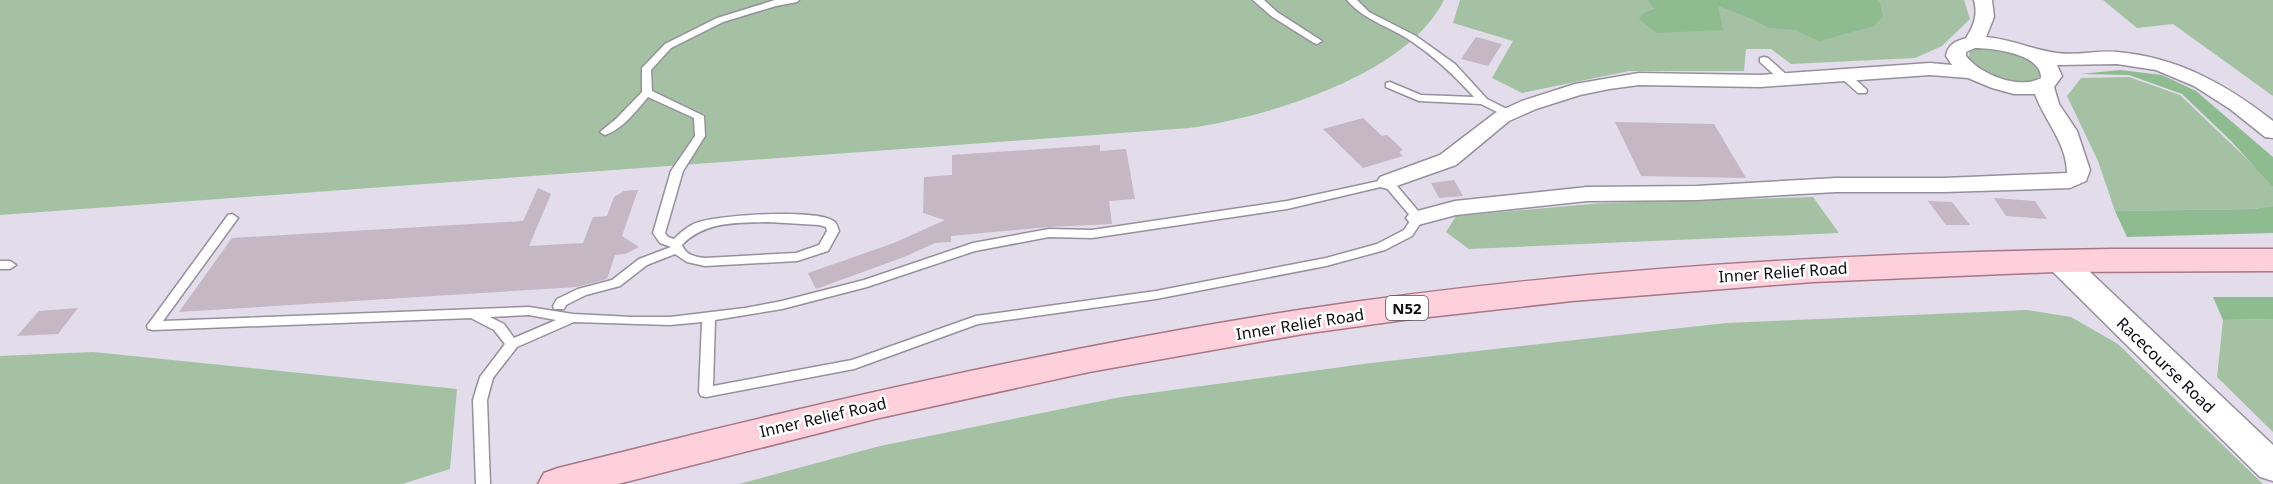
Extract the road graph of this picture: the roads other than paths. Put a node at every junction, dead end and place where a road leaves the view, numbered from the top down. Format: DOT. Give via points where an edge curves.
graph roads {
  1 [pos="794,0"];
  2 [pos="1258,0"];
  3 [pos="1352,0"];
  4 [pos="1983,0"];
  5 [pos="1985,20"];
  6 [pos="1317,41"];
  7 [pos="1974,42"];
  8 [pos="2002,44"];
  9 [pos="1956,56"];
  10 [pos="2034,56"];
  11 [pos="1764,60"];
  12 [pos="2073,60"];
  13 [pos="1930,69"];
  14 [pos="1972,72"];
  15 [pos="1843,74"];
  16 [pos="1785,79"];
  17 [pos="1390,85"];
  18 [pos="2048,87"];
  19 [pos="1862,91"];
  20 [pos="647,93"];
  21 [pos="1483,101"];
  22 [pos="1509,114"];
  23 [pos="605,132"];
  24 [pos="2273,132"];
  25 [pos="1388,182"];
  26 [pos="232,218"];
  27 [pos="1418,218"];
  28 [pos="676,247"];
  29 [pos="2273,260"];
  30 [pos="2060,261"];
  31 [pos="559,306"];
  32 [pos="473,313"];
  33 [pos="709,316"];
  34 [pos="573,318"];
  35 [pos="512,344"];
  36 [pos="2273,467"];
  37 [pos="483,484"];
  38 [pos="558,484"];
  1 -- 20 [label="lane" via="720,20 668,46 646,70"];
  2 -- 6 [label="lane"];
  3 -- 21 [label="lane" via="1366,14 1413,38 1451,66"];
  4 -- 5 [label="street"];
  5 -- 7 [label="street"];
  5 -- 8 [label="street"];
  7 -- 8 [label="street"];
  7 -- 9 [label="street" via="1963,45"];
  8 -- 10 [label="street"];
  9 -- 13 [label="street"];
  9 -- 14 [label="street"];
  10 -- 12 [label="street"];
  10 -- 18 [label="street"];
  11 -- 16 [label="lane"];
  12 -- 18 [label="street"];
  12 -- 24 [label="street" via="2115,58 2155,63 2182,72 2219,90"];
  13 -- 14 [label="street"];
  13 -- 15 [label="street"];
  14 -- 18 [label="street" via="2014,87"];
  15 -- 16 [label="street"];
  15 -- 19 [label="lane"];
  16 -- 22 [label="street" via="1639,79 1575,90"];
  17 -- 21 [label="lane" via="1419,98"];
  18 -- 27 [label="street" via="2079,170 2078,176 2070,181 1587,194 1455,208"];
  20 -- 23 [label="lane"];
  20 -- 28 [label="lane" via="699,116 700,136 677,171 660,233"];
  21 -- 22 [label="lane"];
  22 -- 25 [label="street" via="1448,160"];
  25 -- 27 [label="lane"];
  25 -- 33 [label="lane" via="1230,214 1092,234 1048,233 973,247 804,300"];
  26 -- 32 [label="lane" via="153,326"];
  27 -- 33 [label="lane" via="1408,233 1381,247 1326,262 1156,295 976,320 854,364 706,393"];
  28 -- 28 [label="lane" via="688,258 700,261 797,257 824,248 833,231 827,222 808,218 718,221 694,230"];
  28 -- 31 [label="lane" via="643,262 616,284 575,294"];
  29 -- 30 [label="main road, Inner Relief Road / N52"];
  30 -- 36 [label="street, Racecourse Road"];
  30 -- 38 [label="main road, Inner Relief Road / N52" via="1644,281 1408,307 1266,328 911,396"];
  32 -- 34 [label="lane" via="529,311"];
  32 -- 35 [label="lane" via="499,327"];
  33 -- 34 [label="lane" via="670,321"];
  34 -- 35 [label="lane"];
  35 -- 37 [label="lane" via="487,377 480,400"];
}
